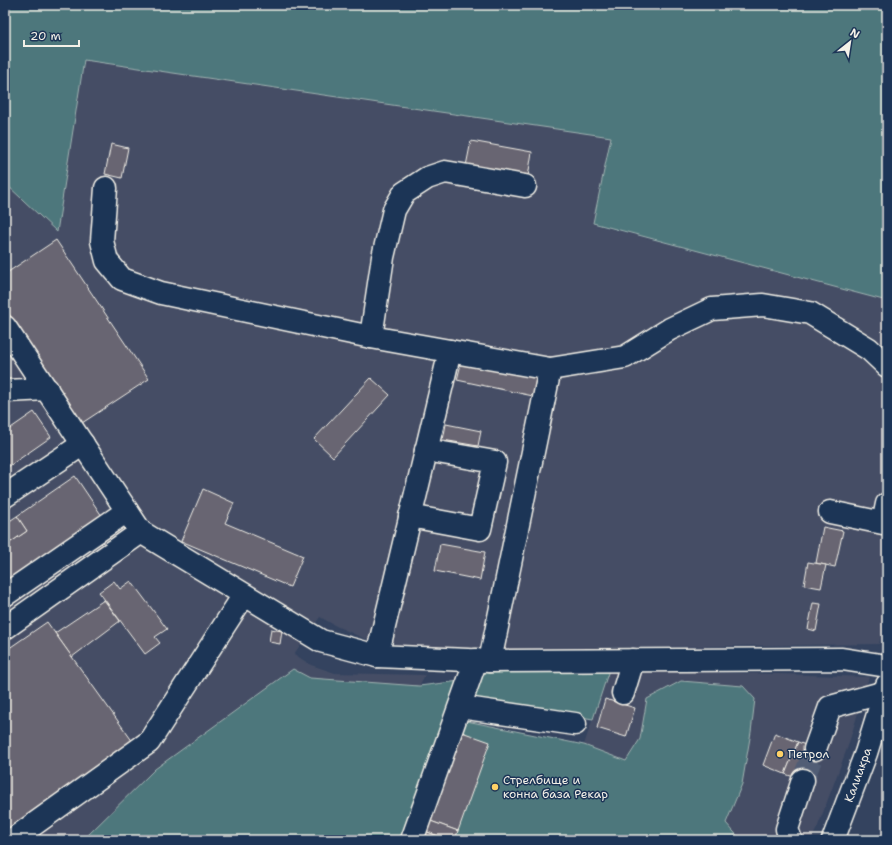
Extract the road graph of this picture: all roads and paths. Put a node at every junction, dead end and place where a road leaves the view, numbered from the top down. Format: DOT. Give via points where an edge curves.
graph roads {
  1 [pos="525,186"];
  2 [pos="106,188"];
  3 [pos="5,327"];
  4 [pos="371,337"];
  5 [pos="450,351"];
  6 [pos="887,366"];
  7 [pos="550,369"];
  8 [pos="47,389"];
  9 [pos="5,392"];
  10 [pos="83,444"];
  11 [pos="426,450"];
  12 [pos="5,496"];
  13 [pos="887,504"];
  14 [pos="127,511"];
  15 [pos="830,512"];
  16 [pos="410,516"];
  17 [pos="141,532"];
  18 [pos="5,595"];
  19 [pos="244,595"];
  20 [pos="5,628"];
  21 [pos="377,656"];
  22 [pos="483,660"];
  23 [pos="633,660"];
  24 [pos="887,666"];
  25 [pos="886,688"];
  26 [pos="623,693"];
  27 [pos="460,707"];
  28 [pos="575,724"];
  29 [pos="881,730"];
  30 [pos="815,749"];
  31 [pos="803,780"];
  32 [pos="12,840"];
  33 [pos="412,840"];
  34 [pos="791,840"];
  35 [pos="833,840"];
  1 -- 4 [label="street" via="445,172 427,178 404,193 394,210 389,230"];
  2 -- 4 [label="street" via="102,241 107,261 122,279 160,293"];
  3 -- 8 [label="street"];
  4 -- 5 [label="street"];
  5 -- 7 [label="street"];
  5 -- 11 [label="street"];
  6 -- 7 [label="street" via="869,349 810,313 763,305 712,309 670,329 625,358"];
  7 -- 22 [label="street"];
  8 -- 9 [label="street"];
  8 -- 10 [label="street"];
  10 -- 12 [label="street"];
  10 -- 14 [label="street"];
  11 -- 16 [label="street"];
  11 -- 16 [label="street" via="495,462 480,530"];
  13 -- 15 [label="street" via="882,523"];
  14 -- 17 [label="street"];
  14 -- 18 [label="street"];
  16 -- 21 [label="street"];
  17 -- 19 [label="street"];
  17 -- 20 [label="street"];
  19 -- 21 [label="street" via="321,641"];
  19 -- 32 [label="street" via="149,742"];
  21 -- 22 [label="street"];
  22 -- 23 [label="street"];
  22 -- 27 [label="street"];
  23 -- 24 [label="street" via="842,660"];
  23 -- 26 [label="street"];
  25 -- 29 [label="street, Калиакра"];
  25 -- 30 [label="street" via="830,707"];
  27 -- 28 [label="street"];
  27 -- 33 [label="street"];
  29 -- 35 [label="street, Калиакра" via="866,753"];
  31 -- 34 [label="street" via="787,829"];
}
